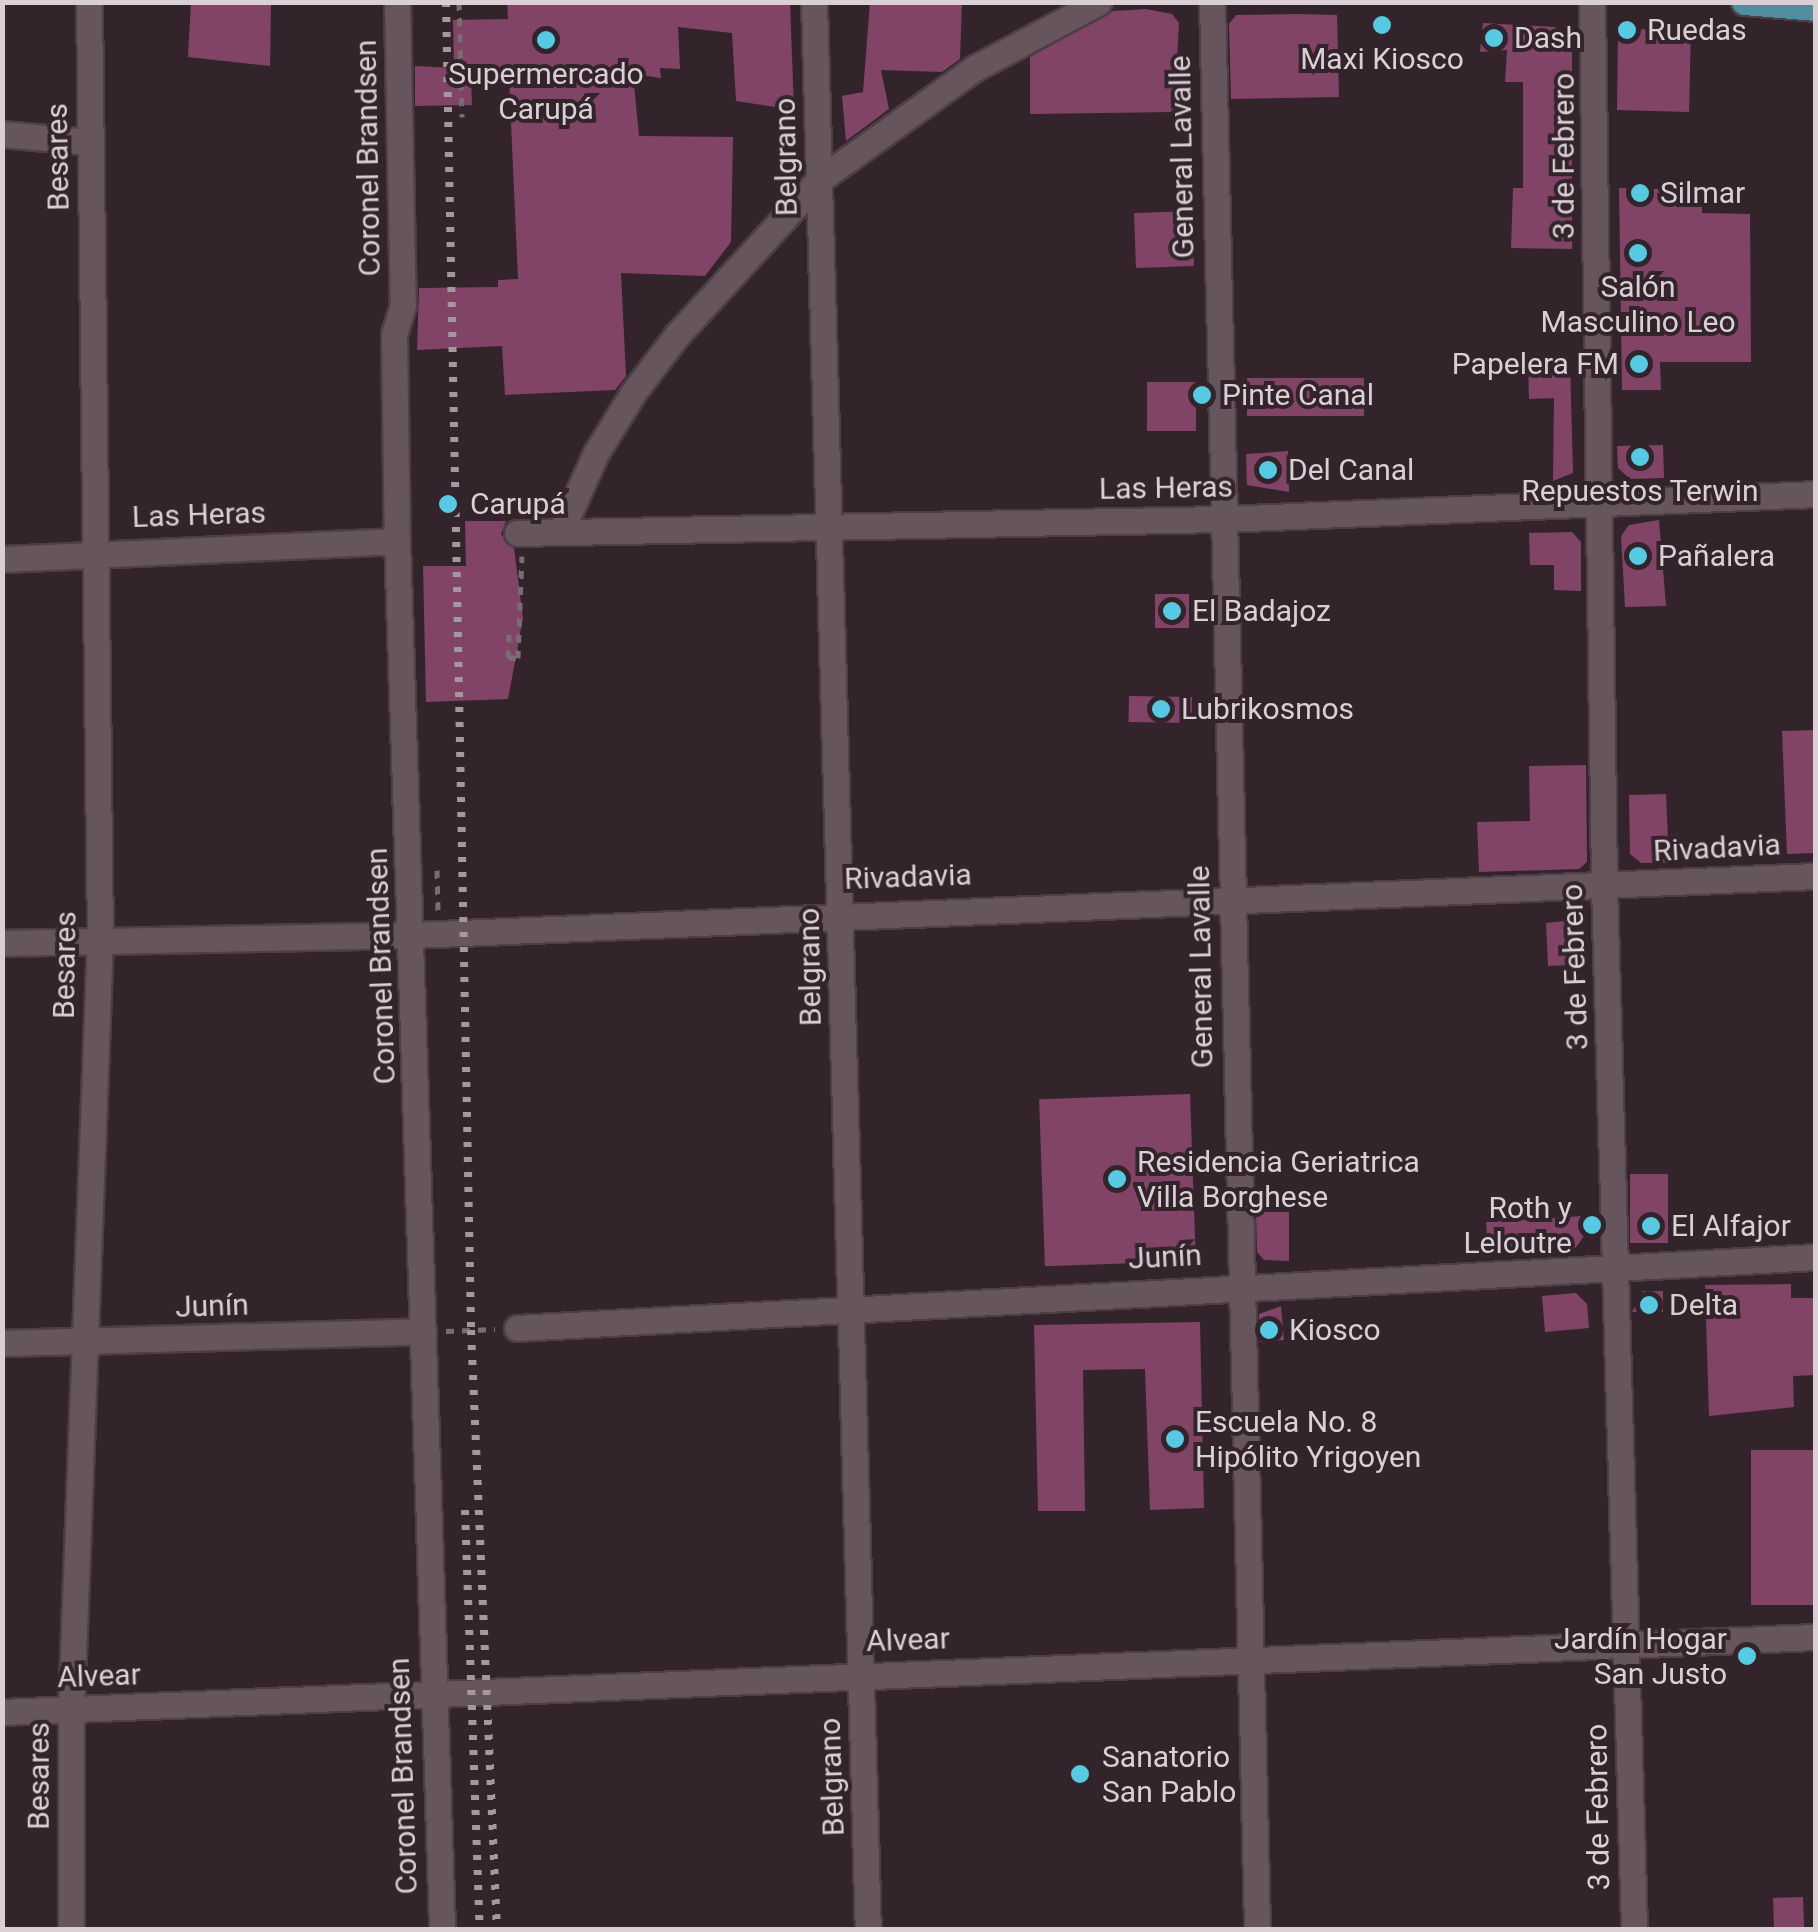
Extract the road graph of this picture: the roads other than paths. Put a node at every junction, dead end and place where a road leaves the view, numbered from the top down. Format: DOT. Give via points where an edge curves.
graph roads {
  1 [pos="89,2"];
  2 [pos="397,2"];
  3 [pos="814,2"];
  4 [pos="1099,2"];
  5 [pos="1212,2"];
  6 [pos="1592,2"];
  7 [pos="1744,2"];
  8 [pos="1816,8"];
  9 [pos="2,134"];
  10 [pos="90,142"];
  11 [pos="819,180"];
  12 [pos="1816,494"];
  13 [pos="1599,505"];
  14 [pos="1223,520"];
  15 [pos="831,527"];
  16 [pos="561,531"];
  17 [pos="520,533"];
  18 [pos="397,541"];
  19 [pos="97,551"];
  20 [pos="2,559"];
  21 [pos="1816,876"];
  22 [pos="1604,886"];
  23 [pos="1232,898"];
  24 [pos="841,912"];
  25 [pos="414,935"];
  26 [pos="100,939"];
  27 [pos="2,943"];
  28 [pos="1816,1257"];
  29 [pos="1617,1267"];
  30 [pos="1241,1285"];
  31 [pos="851,1305"];
  32 [pos="517,1328"];
  33 [pos="423,1331"];
  34 [pos="86,1342"];
  35 [pos="2,1343"];
  36 [pos="1816,1636"];
  37 [pos="1627,1644"];
  38 [pos="1250,1659"];
  39 [pos="862,1674"];
  40 [pos="431,1697"];
  41 [pos="71,1710"];
  42 [pos="2,1712"];
  43 [pos="71,1930"];
  44 [pos="442,1930"];
  45 [pos="868,1930"];
  46 [pos="1257,1930"];
  47 [pos="1634,1930"];
  1 -- 10 [label="street, Besares"];
  2 -- 18 [label="street, Coronel Brandsen" via="403,305 394,334"];
  3 -- 11 [label="street, Belgrano"];
  4 -- 11 [label="street" via="975,68"];
  5 -- 14 [label="street, General Lavalle"];
  6 -- 13 [label="street, 3 de Febrero"];
  7 -- 8 [label="main road"];
  9 -- 10 [label="street"];
  10 -- 19 [label="street, Besares"];
  11 -- 15 [label="street, Belgrano"];
  11 -- 16 [label="street" via="677,334 633,393"];
  12 -- 13 [label="street, Las Heras"];
  13 -- 14 [label="street, Las Heras"];
  13 -- 22 [label="street, 3 de Febrero"];
  14 -- 15 [label="street, Las Heras"];
  14 -- 23 [label="street, General Lavalle"];
  15 -- 16 [label="street, Las Heras"];
  15 -- 24 [label="street, Belgrano"];
  16 -- 17 [label="street, Las Heras"];
  18 -- 19 [label="street, Las Heras"];
  18 -- 25 [label="street, Coronel Brandsen"];
  19 -- 20 [label="street, Las Heras"];
  19 -- 26 [label="street, Besares"];
  21 -- 22 [label="street, Rivadavia"];
  22 -- 23 [label="street, Rivadavia"];
  22 -- 29 [label="street, 3 de Febrero"];
  23 -- 24 [label="street, Rivadavia"];
  23 -- 30 [label="street, General Lavalle"];
  24 -- 25 [label="street, Rivadavia"];
  24 -- 31 [label="street, Belgrano"];
  25 -- 26 [label="street, Rivadavia"];
  25 -- 33 [label="street, Coronel Brandsen"];
  26 -- 27 [label="street, Rivadavia"];
  26 -- 34 [label="street, Besares"];
  28 -- 29 [label="street, Junín"];
  29 -- 30 [label="street, Junín"];
  29 -- 37 [label="street, 3 de Febrero"];
  30 -- 31 [label="street, Junín"];
  30 -- 38 [label="street, General Lavalle"];
  31 -- 32 [label="street, Junín"];
  31 -- 39 [label="street, Belgrano"];
  33 -- 34 [label="street, Junín"];
  33 -- 40 [label="street, Coronel Brandsen"];
  34 -- 35 [label="street, Junín"];
  34 -- 41 [label="street, Besares"];
  36 -- 37 [label="street, Alvear"];
  37 -- 38 [label="street, Alvear"];
  37 -- 47 [label="street, 3 de Febrero"];
  38 -- 39 [label="street, Alvear"];
  38 -- 46 [label="street, General Lavalle"];
  39 -- 40 [label="street, Alvear"];
  39 -- 45 [label="street, Belgrano"];
  40 -- 41 [label="street, Alvear"];
  40 -- 44 [label="street, Coronel Brandsen"];
  41 -- 42 [label="street, Alvear"];
  41 -- 43 [label="street, Besares"];
}
